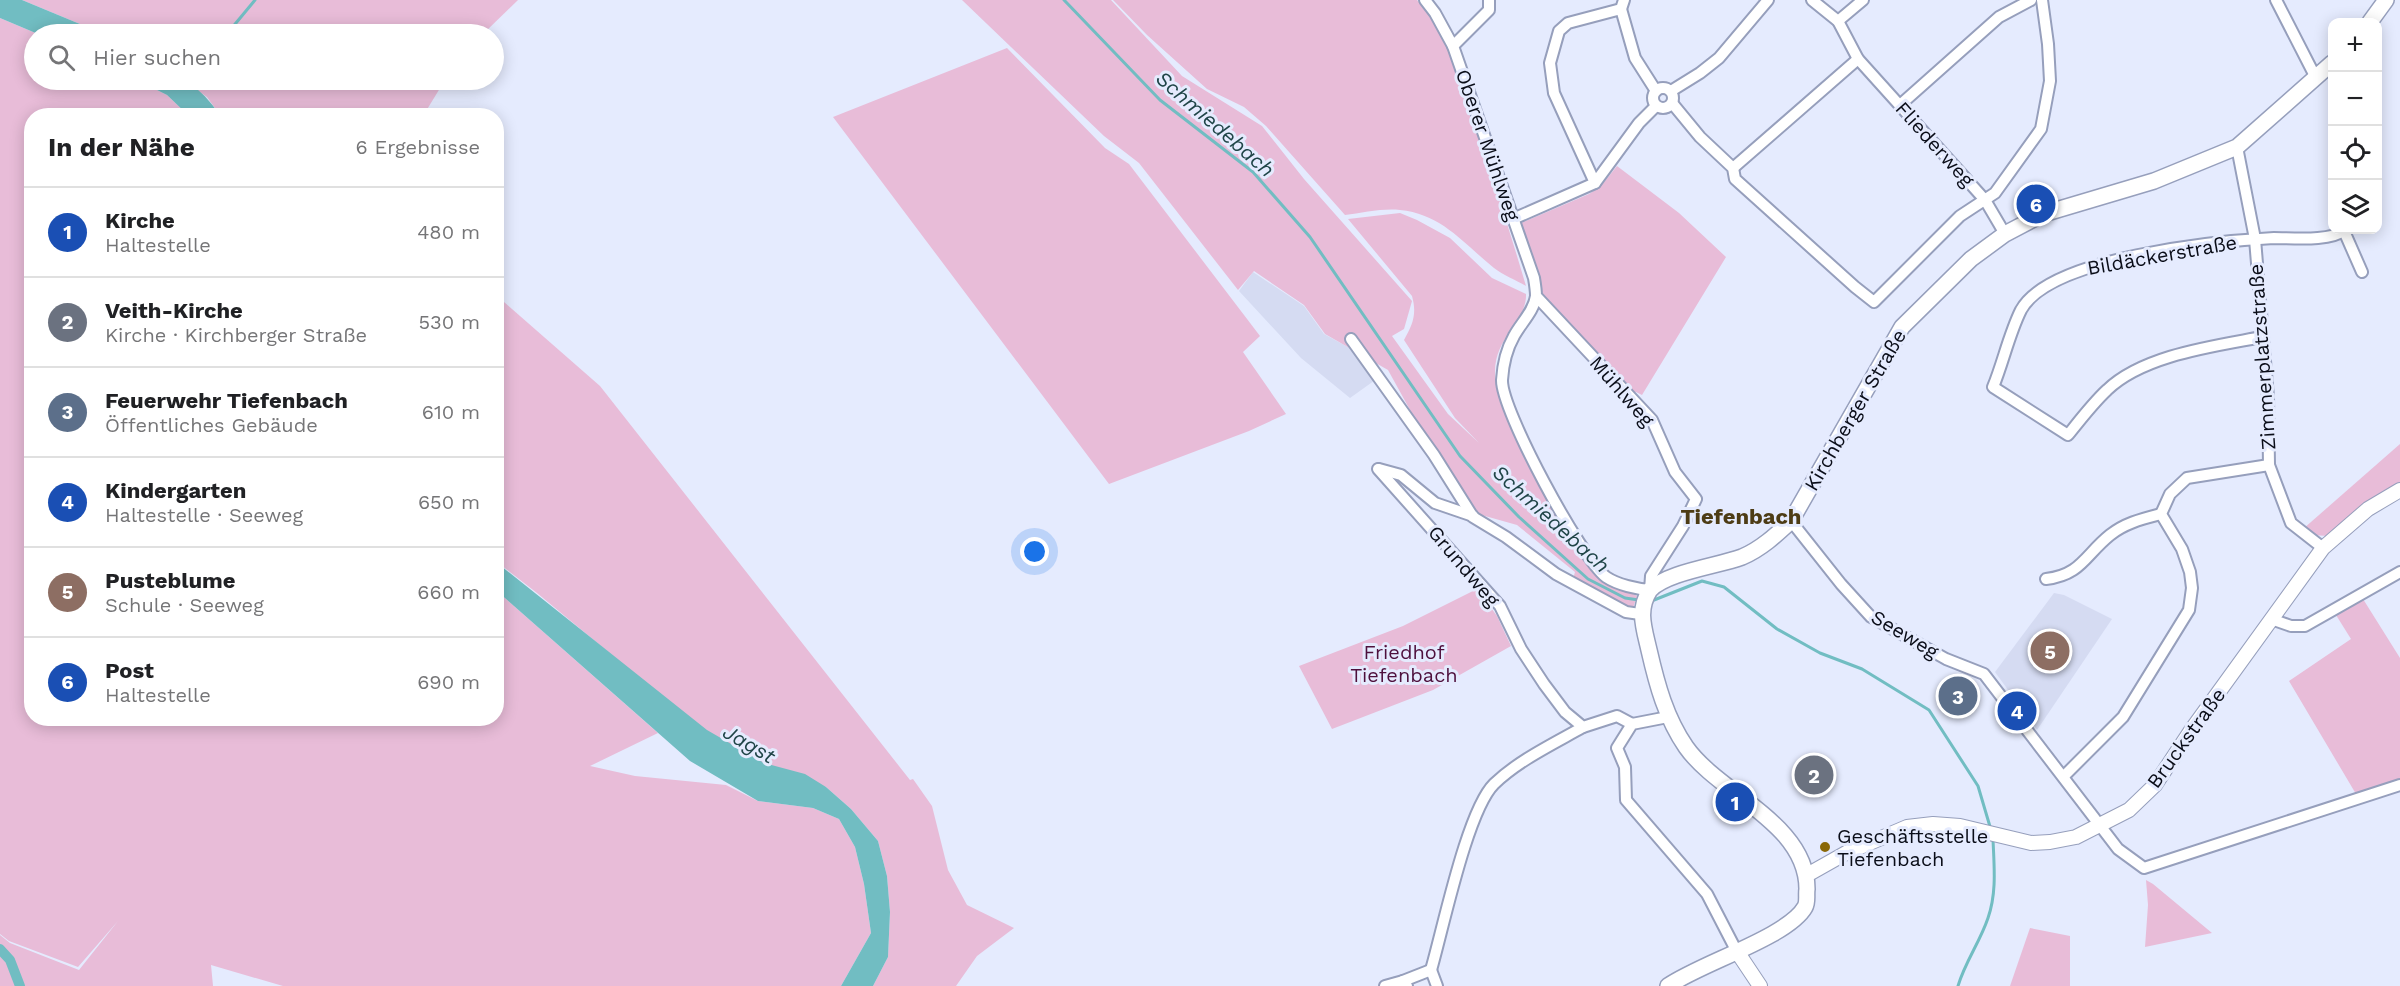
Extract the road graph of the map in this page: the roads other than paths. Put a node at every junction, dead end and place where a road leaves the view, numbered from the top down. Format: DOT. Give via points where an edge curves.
graph roads {
  1 [pos="1425,0"];
  2 [pos="1489,0"];
  3 [pos="1768,0"];
  4 [pos="1812,0"];
  5 [pos="1863,0"];
  6 [pos="2031,0"];
  7 [pos="2042,0"];
  8 [pos="2276,0"];
  9 [pos="2386,0"];
  10 [pos="1623,5"];
  11 [pos="2373,18"];
  12 [pos="1838,21"];
  13 [pos="1453,46"];
  14 [pos="1858,59"];
  15 [pos="2328,67"];
  16 [pos="2316,78"];
  17 [pos="1656,91"];
  18 [pos="1671,91"];
  19 [pos="1672,104"];
  20 [pos="1900,105"];
  21 [pos="1656,106"];
  22 [pos="2237,147"];
  23 [pos="1733,168"];
  24 [pos="1595,183"];
  25 [pos="1985,200"];
  26 [pos="1513,219"];
  27 [pos="2005,234"];
  28 [pos="2329,234"];
  29 [pos="2346,234"];
  30 [pos="2254,239"];
  31 [pos="2362,272"];
  32 [pos="1536,296"];
  33 [pos="2262,336"];
  34 [pos="1351,339"];
  35 [pos="2269,465"];
  36 [pos="2400,490"];
  37 [pos="2161,514"];
  38 [pos="1473,517"];
  39 [pos="1791,521"];
  40 [pos="2323,548"];
  41 [pos="2400,572"];
  42 [pos="2046,579"];
  43 [pos="1644,602"];
  44 [pos="2271,619"];
  45 [pos="1668,717"];
  46 [pos="1632,723"];
  47 [pos="1582,727"];
  48 [pos="2064,776"];
  49 [pos="2400,786"];
  50 [pos="2099,826"];
  51 [pos="1807,875"];
  52 [pos="1736,950"];
  53 [pos="1431,970"];
  54 [pos="1405,983"];
  55 [pos="1385,986"];
  56 [pos="1437,986"];
  57 [pos="1668,986"];
  58 [pos="1760,986"];
  1 -- 13 [label="street, Oberer Mühlweg"];
  2 -- 13 [label="street" via="1489,10"];
  3 -- 18 [label="street" via="1719,58"];
  4 -- 12 [label="street, Fliederweg"];
  5 -- 12 [label="street"];
  6 -- 20 [label="street" via="1999,17"];
  7 -- 25 [label="street" via="2050,81 2041,129 1995,193"];
  8 -- 16 [label="street"];
  9 -- 11 [label="main road"];
  10 -- 17 [label="street" via="1635,58"];
  10 -- 24 [label="street" via="1568,23 1559,31 1550,63 1554,93"];
  12 -- 14 [label="street, Fliederweg"];
  13 -- 26 [label="street, Oberer Mühlweg"];
  14 -- 20 [label="street, Fliederweg"];
  14 -- 23 [label="street"];
  15 -- 16 [label="main road, Kirchberger Straße"];
  16 -- 22 [label="main road, Kirchberger Straße"];
  17 -- 18 [label="street"];
  17 -- 21 [label="street"];
  18 -- 19 [label="street"];
  19 -- 21 [label="street" via="1666,109"];
  19 -- 23 [label="street"];
  20 -- 25 [label="street, Fliederweg"];
  21 -- 24 [label="street"];
  22 -- 27 [label="main road, Kirchberger Straße" via="2154,181 2043,214"];
  22 -- 30 [label="street, Zimmerplatzstraße"];
  23 -- 25 [label="street" via="1735,179 1874,302 1960,216"];
  24 -- 26 [label="street"];
  25 -- 27 [label="street, Fliederweg"];
  26 -- 32 [label="street, Oberer Mühlweg" via="1534,278"];
  27 -- 39 [label="main road, Kirchberger Straße" via="1971,260 1902,327"];
  28 -- 30 [label="street, Bildäckerstraße"];
  29 -- 31 [label="street"];
  30 -- 33 [label="street, Zimmerplatzstraße"];
  30 -- 33 [label="street, Bildäckerstraße" via="2097,264 2040,290 2022,309 1993,387 2068,435 2108,389 2132,372 2193,350"];
  32 -- 43 [label="street" via="1506,352 1504,398 1577,539 1606,577 1636,589"];
  32 -- 43 [label="street, Mühlweg" via="1652,420 1675,472 1696,499 1651,576"];
  33 -- 35 [label="street, Zimmerplatzstraße"];
  34 -- 38 [label="street"];
  35 -- 37 [label="street" via="2187,478 2170,494"];
  35 -- 40 [label="street, Zimmerplatzstraße" via="2291,523"];
  36 -- 40 [label="street, Bruckstraße" via="2367,509"];
  37 -- 42 [label="street" via="2133,521 2110,535 2076,570"];
  37 -- 48 [label="street" via="2182,549 2190,572 2189,610 2123,717"];
  38 -- 43 [label="street" via="1556,574 1626,612"];
  38 -- 47 [label="street, Grundweg" via="1435,503 1401,475 1378,469 1500,606 1544,684"];
  39 -- 43 [label="main road, Kirchberger Straße" via="1764,545 1744,556 1674,578"];
  39 -- 48 [label="street, Seeweg" via="1871,617 1946,659 1984,674"];
  40 -- 44 [label="street, Bruckstraße"];
  41 -- 44 [label="street" via="2305,626"];
  43 -- 45 [label="main road"];
  44 -- 50 [label="street, Bruckstraße" via="2155,786 2129,810"];
  45 -- 46 [label="street"];
  45 -- 51 [label="main road" via="1688,750 1773,824 1795,850"];
  46 -- 47 [label="street" via="1617,716"];
  46 -- 52 [label="street" via="1617,748 1625,767 1626,800 1707,894"];
  47 -- 53 [label="street" via="1534,754 1493,785 1472,824"];
  48 -- 50 [label="street, Seeweg"];
  49 -- 50 [label="street, Seeweg" via="2144,868 2118,849"];
  50 -- 51 [label="street, Bruckstraße" via="2076,837 2031,843 1960,826 1907,826"];
  51 -- 52 [label="main road" via="1806,905 1794,920 1768,937"];
  52 -- 57 [label="main road"];
  52 -- 58 [label="street"];
  53 -- 54 [label="street"];
  53 -- 56 [label="street"];
  54 -- 55 [label="street"];
}
